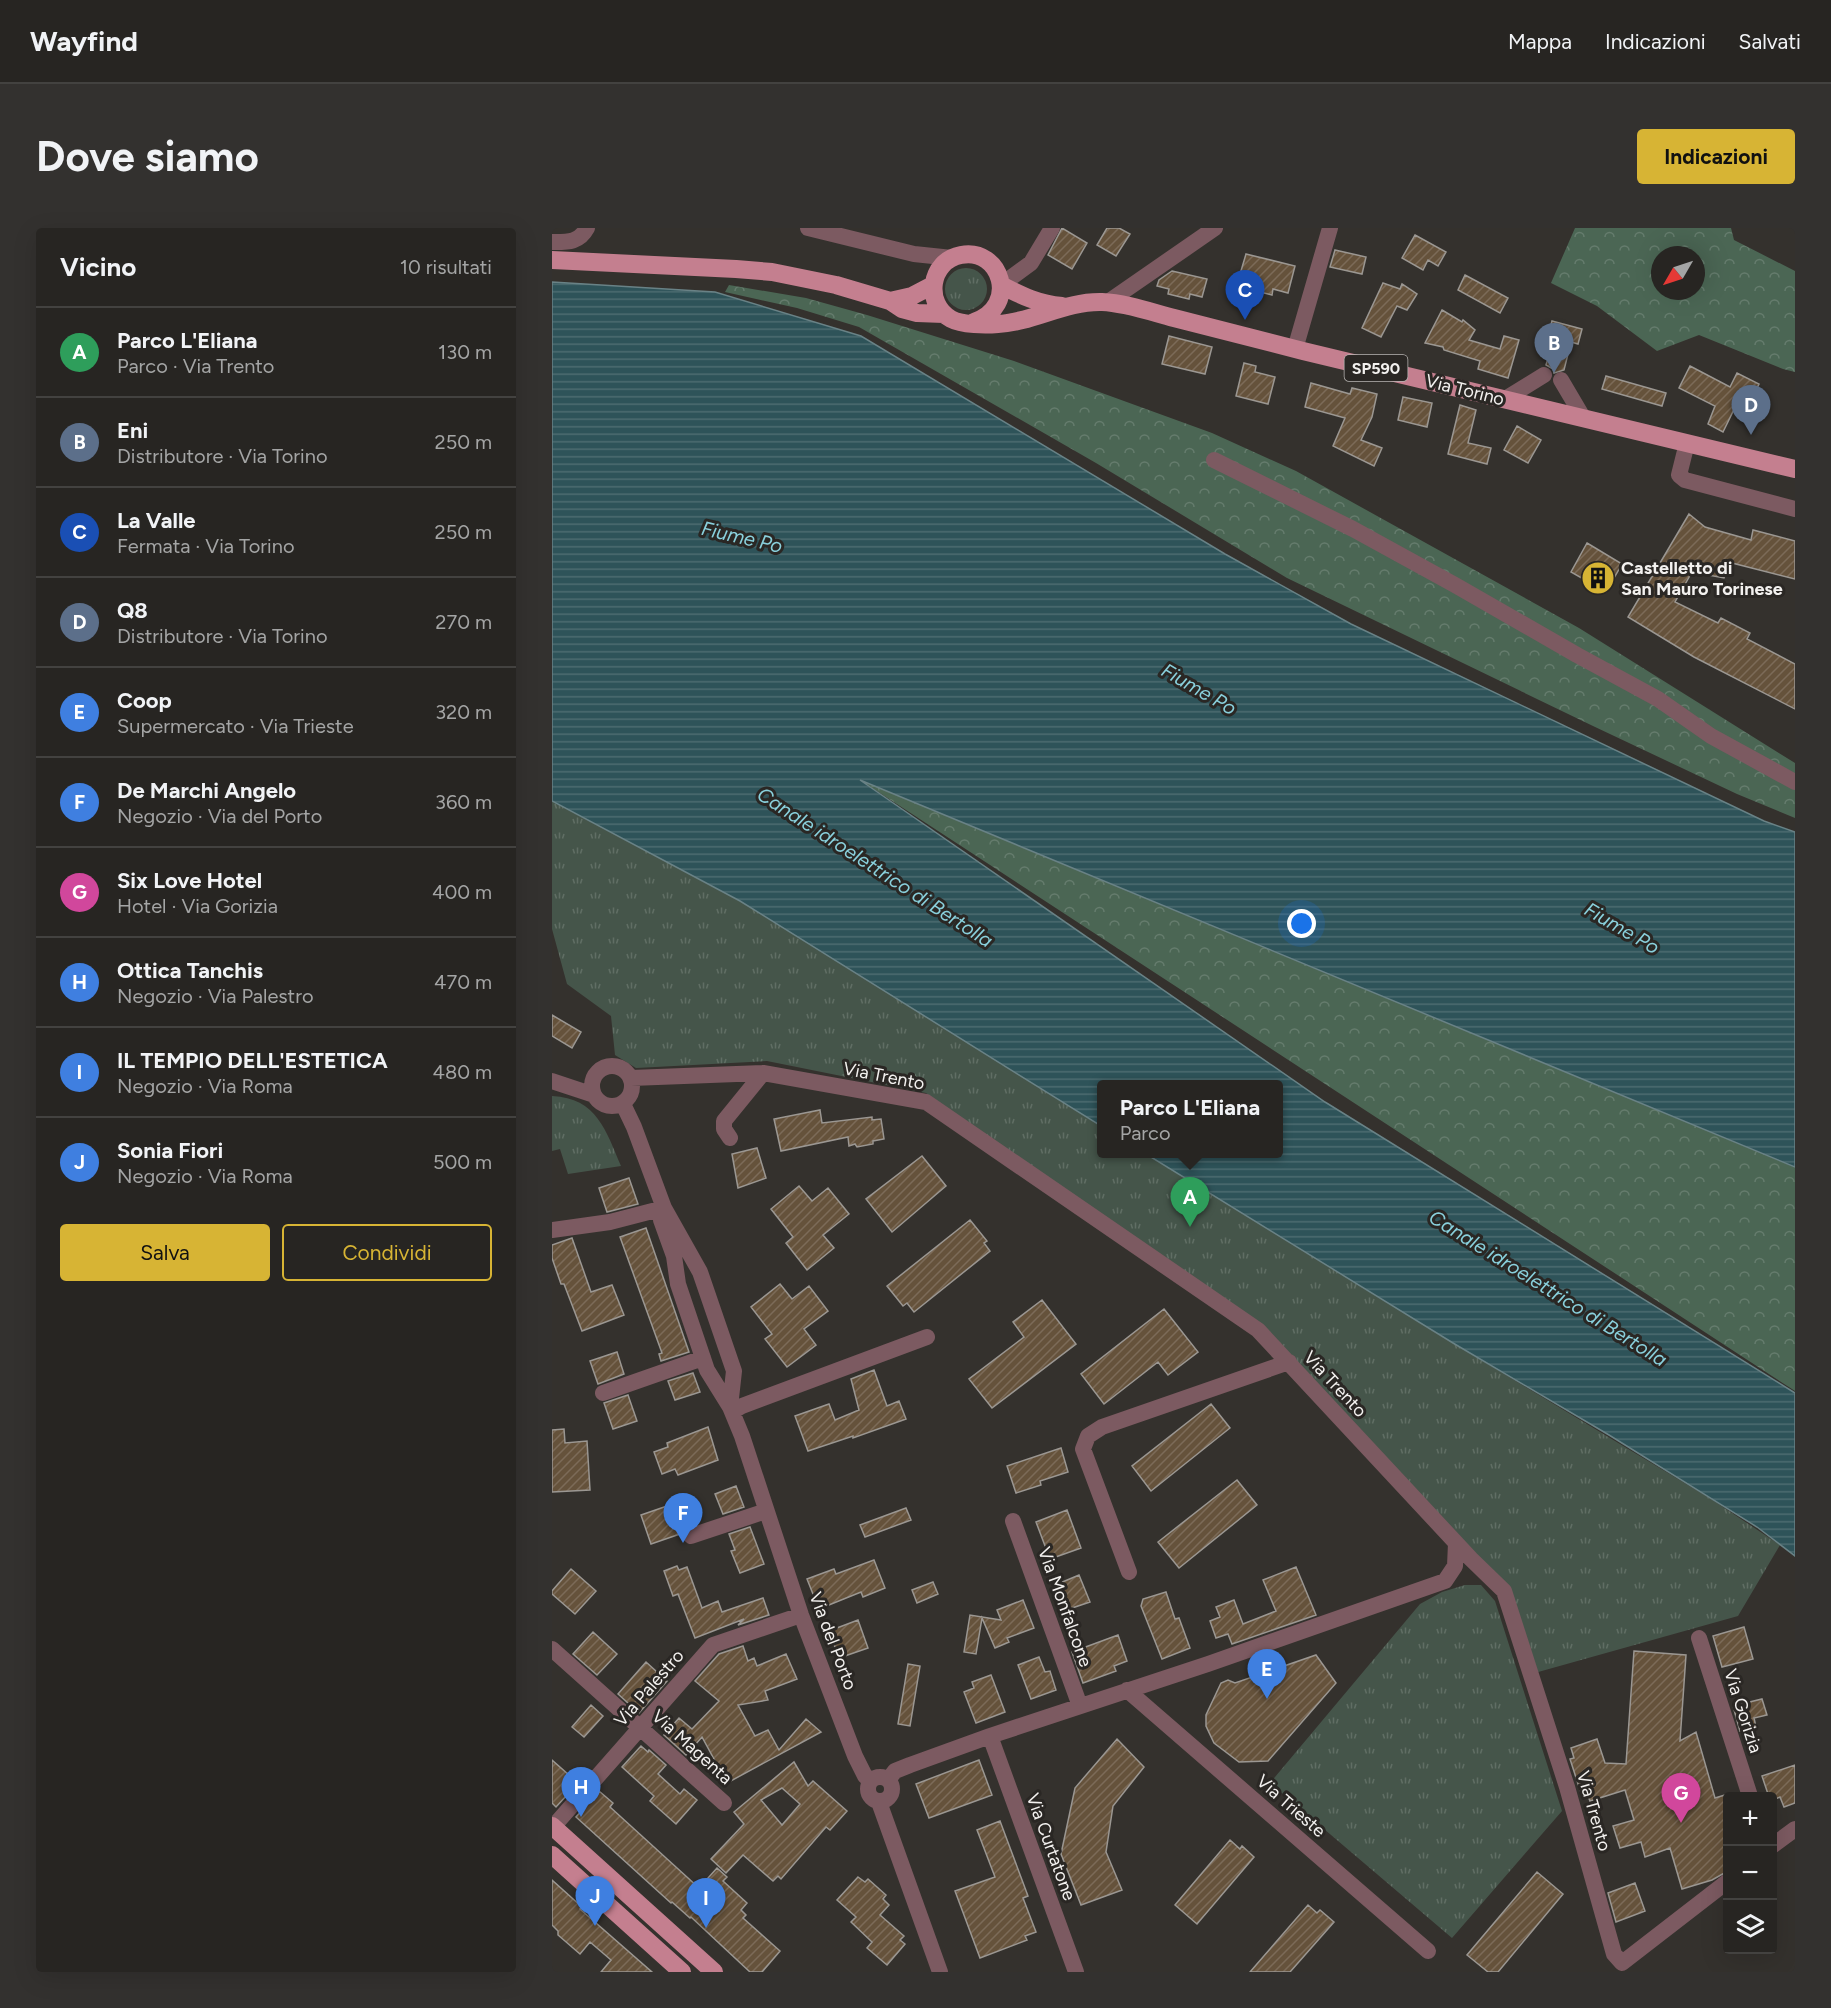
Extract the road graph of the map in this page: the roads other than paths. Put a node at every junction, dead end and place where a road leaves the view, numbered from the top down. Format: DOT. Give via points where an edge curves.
graph roads {
  1 [pos="587,228"];
  2 [pos="808,228"];
  3 [pos="1215,228"];
  4 [pos="1330,228"];
  5 [pos="1044,233"];
  6 [pos="552,242"];
  7 [pos="914,254"];
  8 [pos="952,258"];
  9 [pos="552,260"];
  10 [pos="934,281"];
  11 [pos="1001,285"];
  12 [pos="890,302"];
  13 [pos="1108,302"];
  14 [pos="1064,306"];
  15 [pos="944,314"];
  16 [pos="974,322"];
  17 [pos="1295,349"];
  18 [pos="1544,375"];
  19 [pos="1561,380"];
  20 [pos="1505,399"];
  21 [pos="1584,419"];
  22 [pos="1687,443"];
  23 [pos="1214,460"];
  24 [pos="1795,469"];
  25 [pos="1795,508"];
  26 [pos="1795,782"];
  27 [pos="763,1073"];
  28 [pos="631,1078"];
  29 [pos="552,1081"];
  30 [pos="594,1095"];
  31 [pos="623,1104"];
  32 [pos="730,1137"];
  33 [pos="664,1208"];
  34 [pos="552,1230"];
  35 [pos="700,1272"];
  36 [pos="677,1277"];
  37 [pos="927,1337"];
  38 [pos="1288,1362"];
  39 [pos="705,1364"];
  40 [pos="731,1365"];
  41 [pos="603,1393"];
  42 [pos="731,1409"];
  43 [pos="766,1511"];
  44 [pos="1013,1521"];
  45 [pos="691,1536"];
  46 [pos="1456,1543"];
  47 [pos="1129,1572"];
  48 [pos="801,1615"];
  49 [pos="1699,1638"];
  50 [pos="552,1649"];
  51 [pos="1127,1690"];
  52 [pos="1080,1706"];
  53 [pos="641,1727"];
  54 [pos="990,1736"];
  55 [pos="871,1780"];
  56 [pos="888,1780"];
  57 [pos="1748,1792"];
  58 [pos="879,1802"];
  59 [pos="724,1803"];
  60 [pos="552,1826"];
  61 [pos="1795,1829"];
  62 [pos="1777,1843"];
  63 [pos="552,1855"];
  64 [pos="1723,1885"];
  65 [pos="1428,1951"];
  66 [pos="1627,1967"];
  67 [pos="709,1970"];
  68 [pos="682,1972"];
  69 [pos="940,1972"];
  70 [pos="1076,1972"];
  1 -- 6 [label="street" via="573,242"];
  2 -- 7 [label="street"];
  3 -- 13 [label="street"];
  4 -- 17 [label="street"];
  5 -- 11 [label="street" via="1031,263"];
  7 -- 8 [label="street"];
  7 -- 10 [label="street"];
  8 -- 10 [label="main road" via="940,267"];
  8 -- 11 [label="main road" via="981,257 990,263"];
  9 -- 12 [label="main road, Via Torino" via="772,272 836,285"];
  10 -- 12 [label="main road" via="912,296"];
  10 -- 15 [label="main road" via="937,305"];
  11 -- 14 [label="main road, Via Torino / SP590" via="1043,304"];
  11 -- 16 [label="main road" via="1001,296 992,313"];
  12 -- 15 [label="main road, Via Torino" via="917,313"];
  13 -- 14 [label="main road, Via Torino / SP590"];
  13 -- 17 [label="main road, Via Torino / SP590"];
  14 -- 16 [label="main road, Via Torino / SP590" via="1002,324"];
  15 -- 16 [label="main road, Via Torino / SP590" via="964,323"];
  17 -- 20 [label="main road, Via Torino / SP590"];
  18 -- 20 [label="street"];
  19 -- 21 [label="street"];
  20 -- 21 [label="main road, Via Torino / SP590"];
  21 -- 22 [label="main road, Via Torino / SP590"];
  22 -- 24 [label="main road, Via Torino / SP590"];
  22 -- 25 [label="street" via="1678,475 1685,480"];
  23 -- 26 [label="street" via="1455,585 1658,699 1711,736"];
  27 -- 28 [label="street, Via Trento"];
  27 -- 32 [label="street" via="724,1121"];
  27 -- 38 [label="street, Via Trento" via="926,1102 1098,1228 1258,1329"];
  28 -- 30 [label="street" via="622,1068 604,1068 594,1076"];
  28 -- 31 [label="street" via="631,1095"];
  29 -- 30 [label="street"];
  30 -- 31 [label="street" via="603,1104"];
  31 -- 33 [label="street, Via del Porto"];
  33 -- 34 [label="street" via="610,1222"];
  33 -- 35 [label="street, Via del Porto"];
  33 -- 36 [label="street, Via del Porto" via="661,1220"];
  35 -- 36 [label="street" via="688,1265 680,1267"];
  35 -- 40 [label="street, Via del Porto"];
  36 -- 39 [label="street, Via del Porto"];
  37 -- 42 [label="street"];
  38 -- 46 [label="street, Via Trento"];
  38 -- 47 [label="street" via="1102,1427 1088,1436 1083,1449"];
  39 -- 40 [label="street" via="717,1377"];
  39 -- 41 [label="street"];
  39 -- 42 [label="street, Via del Porto"];
  40 -- 42 [label="street, Via del Porto"];
  42 -- 43 [label="street, Via del Porto"];
  43 -- 45 [label="street"];
  43 -- 48 [label="street, Via del Porto"];
  44 -- 52 [label="street, Via Monfalcone"];
  46 -- 51 [label="street" via="1455,1566 1445,1581"];
  46 -- 66 [label="street, Via Trento" via="1504,1591 1567,1787 1614,1954"];
  48 -- 53 [label="street, Via Palestro" via="713,1645"];
  48 -- 55 [label="street, Via del Porto" via="855,1756"];
  49 -- 57 [label="street, Via Gorizia"];
  50 -- 53 [label="street, Via Magenta"];
  51 -- 52 [label="street"];
  51 -- 65 [label="street, Via Trieste"];
  52 -- 54 [label="street"];
  53 -- 59 [label="street, Via Magenta"];
  53 -- 60 [label="street, Via Palestro"];
  54 -- 56 [label="street" via="895,1771"];
  54 -- 70 [label="street, Via Curtatone"];
  55 -- 56 [label="street"];
  55 -- 58 [label="street" via="868,1794"];
  56 -- 58 [label="street" via="891,1795"];
  58 -- 69 [label="street"];
  60 -- 67 [label="main road"];
  61 -- 62 [label="street"];
  63 -- 68 [label="main road" via="640,1941"];
  64 -- 66 [label="street, Via Trento"];
}
